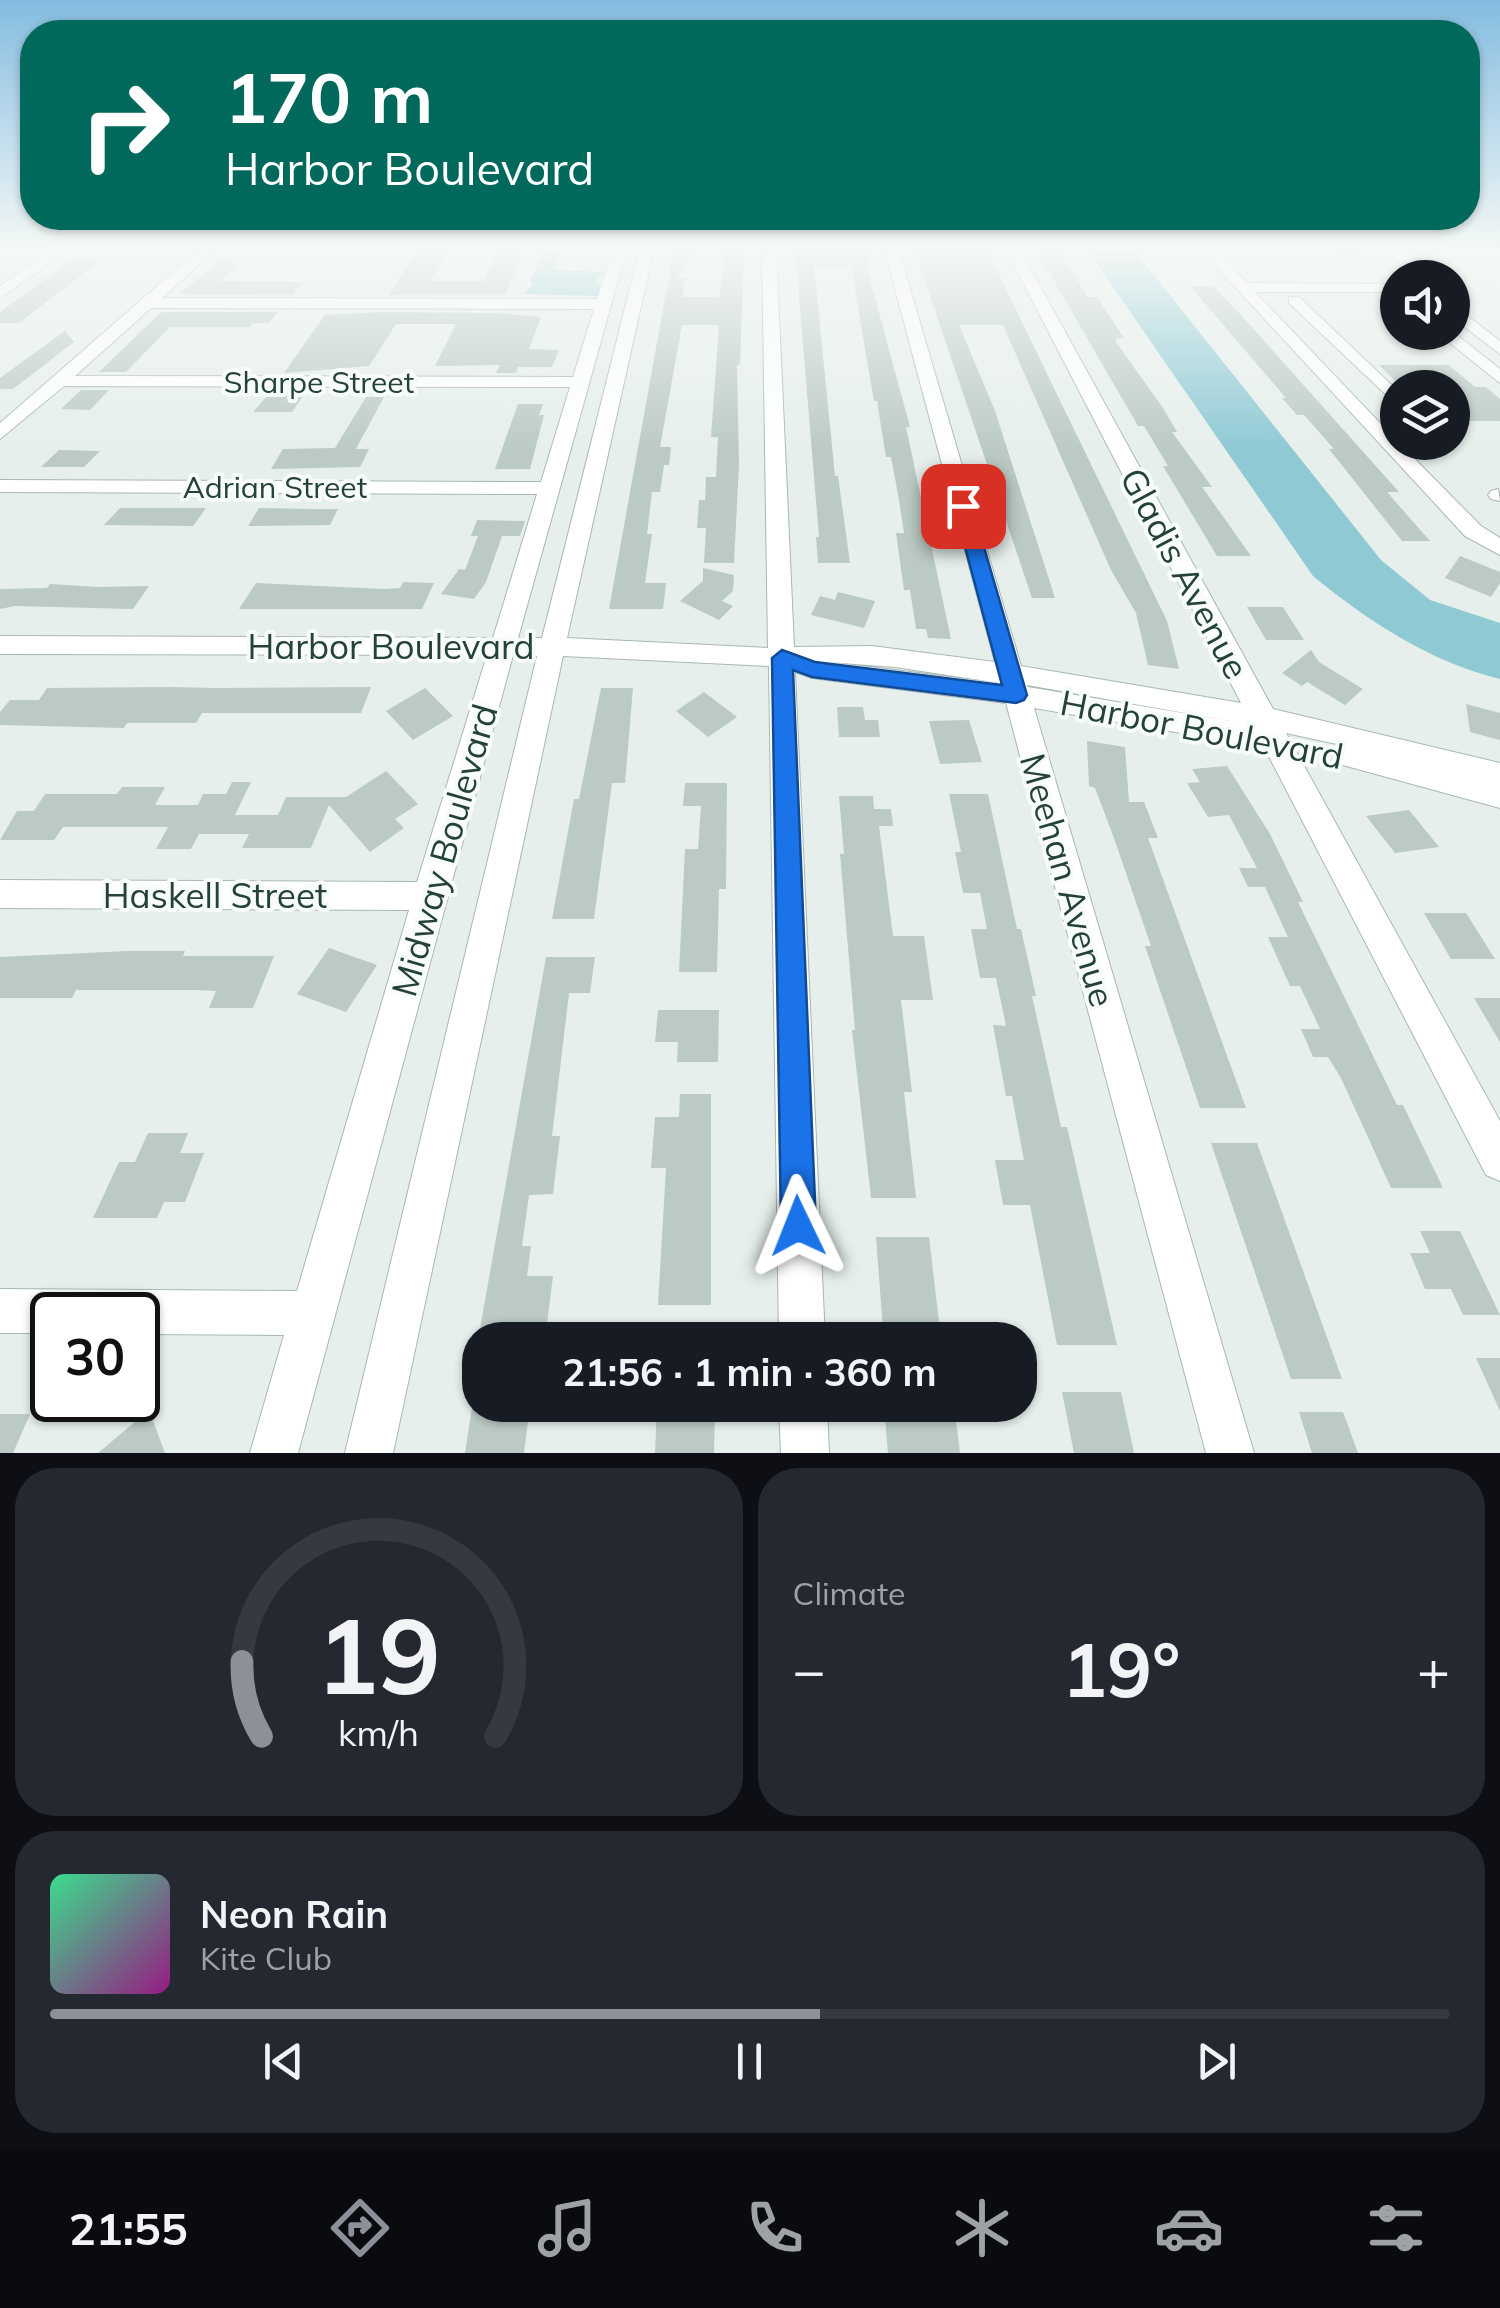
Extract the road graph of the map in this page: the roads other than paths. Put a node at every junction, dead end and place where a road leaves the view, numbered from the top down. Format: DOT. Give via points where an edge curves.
graph roads {
  1 [pos="133,316"];
  2 [pos="600,316"];
  3 [pos="632,316"];
  4 [pos="772,316"];
  5 [pos="910,316"];
  6 [pos="1048,316"];
  7 [pos="1270,316"];
  8 [pos="1310,316"];
  9 [pos="1470,325"];
  10 [pos="1500,349"];
  11 [pos="1466,350"];
  12 [pos="1500,378"];
  13 [pos="59,381"];
  14 [pos="580,382"];
  15 [pos="1380,384"];
  16 [pos="1366,417"];
  17 [pos="1380,417"];
  18 [pos="0,433"];
  19 [pos="0,486"];
  20 [pos="549,488"];
  21 [pos="1500,548"];
  22 [pos="0,645"];
  23 [pos="503,647"];
  24 [pos="552,647"];
  25 [pos="782,658"];
  26 [pos="1013,684"];
  27 [pos="1268,728"];
  28 [pos="1500,774"];
  29 [pos="1500,796"];
  30 [pos="0,894"];
  31 [pos="430,896"];
  32 [pos="1500,1161"];
  33 [pos="0,1311"];
  34 [pos="314,1313"];
  35 [pos="801,1322"];
  36 [pos="804,1422"];
  37 [pos="274,1453"];
  38 [pos="369,1453"];
  39 [pos="805,1453"];
  40 [pos="1230,1453"];
  1 -- 13 [label="street"];
  2 -- 14 [label="street, Midway Boulevard"];
  3 -- 24 [label="street, Midway Boulevard"];
  4 -- 25 [label="street"];
  5 -- 26 [label="street, Meehan Avenue"];
  6 -- 27 [label="street, Gladis Avenue"];
  7 -- 16 [label="street"];
  8 -- 15 [label="street"];
  9 -- 10 [label="street"];
  11 -- 12 [label="street"];
  13 -- 14 [label="street, Sharpe Street"];
  13 -- 18 [label="street"];
  14 -- 20 [label="street, Midway Boulevard"];
  16 -- 17 [label="street"];
  16 -- 21 [label="street" via="1473,531"];
  19 -- 20 [label="street, Adrian Street"];
  20 -- 23 [label="street, Midway Boulevard"];
  22 -- 23 [label="street, Harbor Boulevard"];
  23 -- 24 [label="street, Harbor Boulevard"];
  23 -- 31 [label="street, Midway Boulevard"];
  24 -- 25 [label="street, Harbor Boulevard"];
  24 -- 38 [label="street, Midway Boulevard"];
  25 -- 26 [label="street, Harbor Boulevard" via="812,669"];
  25 -- 35 [label="street"];
  26 -- 27 [label="street, Harbor Boulevard"];
  26 -- 40 [label="street, Meehan Avenue"];
  27 -- 28 [label="street, Harbor Boulevard"];
  27 -- 29 [label="street, Harbor Boulevard"];
  27 -- 32 [label="street, Gladis Avenue"];
  30 -- 31 [label="street, Haskell Street"];
  31 -- 34 [label="street, Midway Boulevard"];
  33 -- 34 [label="street"];
  34 -- 37 [label="street, Midway Boulevard"];
  36 -- 39 [label="street"];
}
